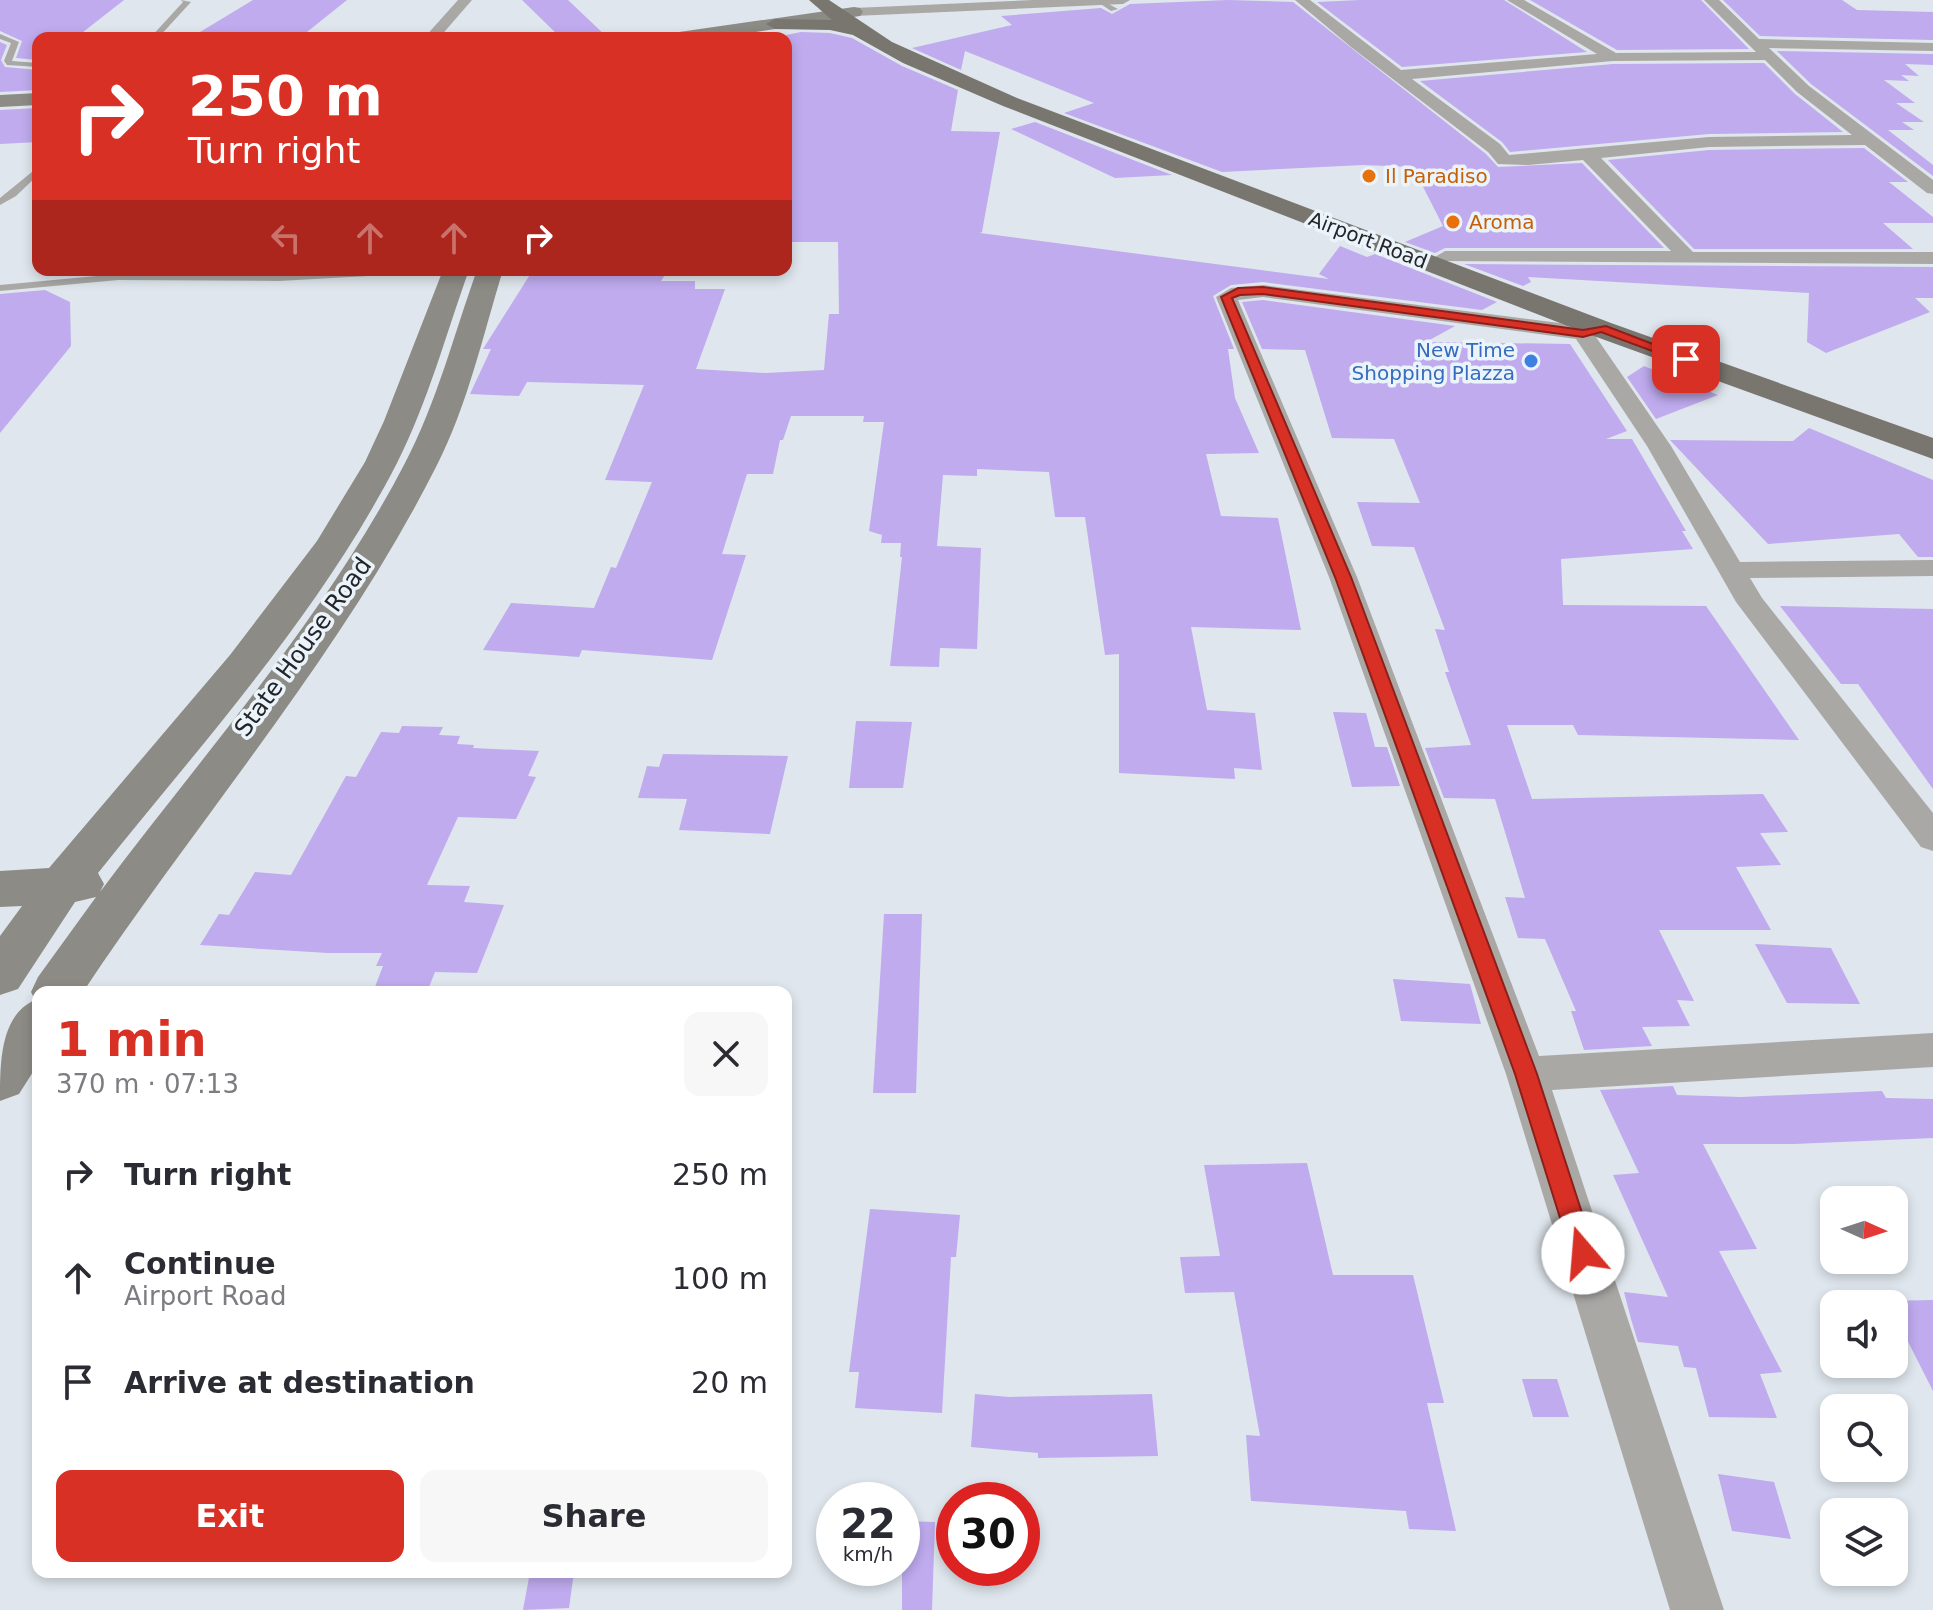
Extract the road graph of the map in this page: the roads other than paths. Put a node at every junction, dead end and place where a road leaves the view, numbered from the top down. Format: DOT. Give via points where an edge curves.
graph roads {
  1 [pos="185,0"];
  2 [pos="465,0"];
  3 [pos="1302,0"];
  4 [pos="1514,0"];
  5 [pos="1711,0"];
  6 [pos="1098,1"];
  7 [pos="1119,5"];
  8 [pos="842,12"];
  9 [pos="775,24"];
  10 [pos="160,32"];
  11 [pos="436,32"];
  12 [pos="720,32"];
  13 [pos="0,36"];
  14 [pos="1758,43"];
  15 [pos="1933,47"];
  16 [pos="1772,56"];
  17 [pos="1613,57"];
  18 [pos="32,65"];
  19 [pos="1399,75"];
  20 [pos="32,99"];
  21 [pos="0,101"];
  22 [pos="1866,140"];
  23 [pos="1132,145"];
  24 [pos="1586,153"];
  25 [pos="32,176"];
  26 [pos="1933,189"];
  27 [pos="0,202"];
  28 [pos="1445,257"];
  29 [pos="1688,258"];
  30 [pos="1933,258"];
  31 [pos="148,276"];
  32 [pos="454,276"];
  33 [pos="488,276"];
  34 [pos="0,288"];
  35 [pos="1592,331"];
  36 [pos="447,396"];
  37 [pos="408,398"];
  38 [pos="1933,434"];
  39 [pos="1933,449"];
  40 [pos="1933,568"];
  41 [pos="1734,570"];
  42 [pos="244,664"];
  43 [pos="290,668"];
  44 [pos="1933,838"];
  45 [pos="131,882"];
  46 [pos="62,885"];
  47 [pos="0,889"];
  48 [pos="103,921"];
  49 [pos="18,927"];
  50 [pos="0,975"];
  51 [pos="60,986"];
  52 [pos="32,1029"];
  53 [pos="1933,1050"];
  54 [pos="1526,1074"];
  55 [pos="0,1078"];
  56 [pos="1697,1610"];
  1 -- 10 [label="lane"];
  2 -- 11 [label="street"];
  3 -- 19 [label="street"];
  4 -- 17 [label="street"];
  5 -- 14 [label="street"];
  6 -- 7 [label="street"];
  6 -- 8 [label="street"];
  8 -- 9 [label="main road"];
  8 -- 9 [label="main road, Airport Road" via="830,25"];
  8 -- 23 [label="main road, Airport Road" via="961,82"];
  9 -- 12 [label="main road"];
  13 -- 18 [label="lane" via="15,42 10,63"];
  14 -- 15 [label="street"];
  14 -- 16 [label="street"];
  16 -- 17 [label="street"];
  16 -- 22 [label="street"];
  17 -- 19 [label="street"];
  19 -- 24 [label="street" via="1504,160"];
  20 -- 21 [label="main road"];
  22 -- 24 [label="street" via="1709,142"];
  22 -- 26 [label="street"];
  23 -- 28 [label="main road, Airport Road"];
  23 -- 35 [label="main road, Airport Road"];
  24 -- 29 [label="street"];
  25 -- 27 [label="lane"];
  28 -- 29 [label="street"];
  28 -- 38 [label="main road, Airport Road"];
  29 -- 30 [label="street"];
  31 -- 34 [label="lane"];
  32 -- 37 [label="main road"];
  33 -- 36 [label="main road, State House Road"];
  35 -- 39 [label="main road, Airport Road"];
  35 -- 41 [label="street"];
  35 -- 54 [label="street" via="1263,291 1226,297 1343,577"];
  36 -- 37 [label="main road"];
  36 -- 43 [label="main road, State House Road" via="423,461 377,545"];
  37 -- 42 [label="main road" via="381,462 333,544"];
  40 -- 41 [label="street"];
  41 -- 44 [label="street" via="1772,632"];
  42 -- 43 [label="main road"];
  42 -- 46 [label="main road"];
  43 -- 45 [label="main road, State House Road"];
  45 -- 46 [label="main road"];
  45 -- 48 [label="main road, State House Road"];
  46 -- 47 [label="main road"];
  46 -- 49 [label="main road"];
  48 -- 49 [label="main road"];
  48 -- 51 [label="main road, State House Road"];
  49 -- 50 [label="main road"];
  52 -- 55 [label="main road"];
  53 -- 54 [label="street"];
  54 -- 56 [label="street"];
}
